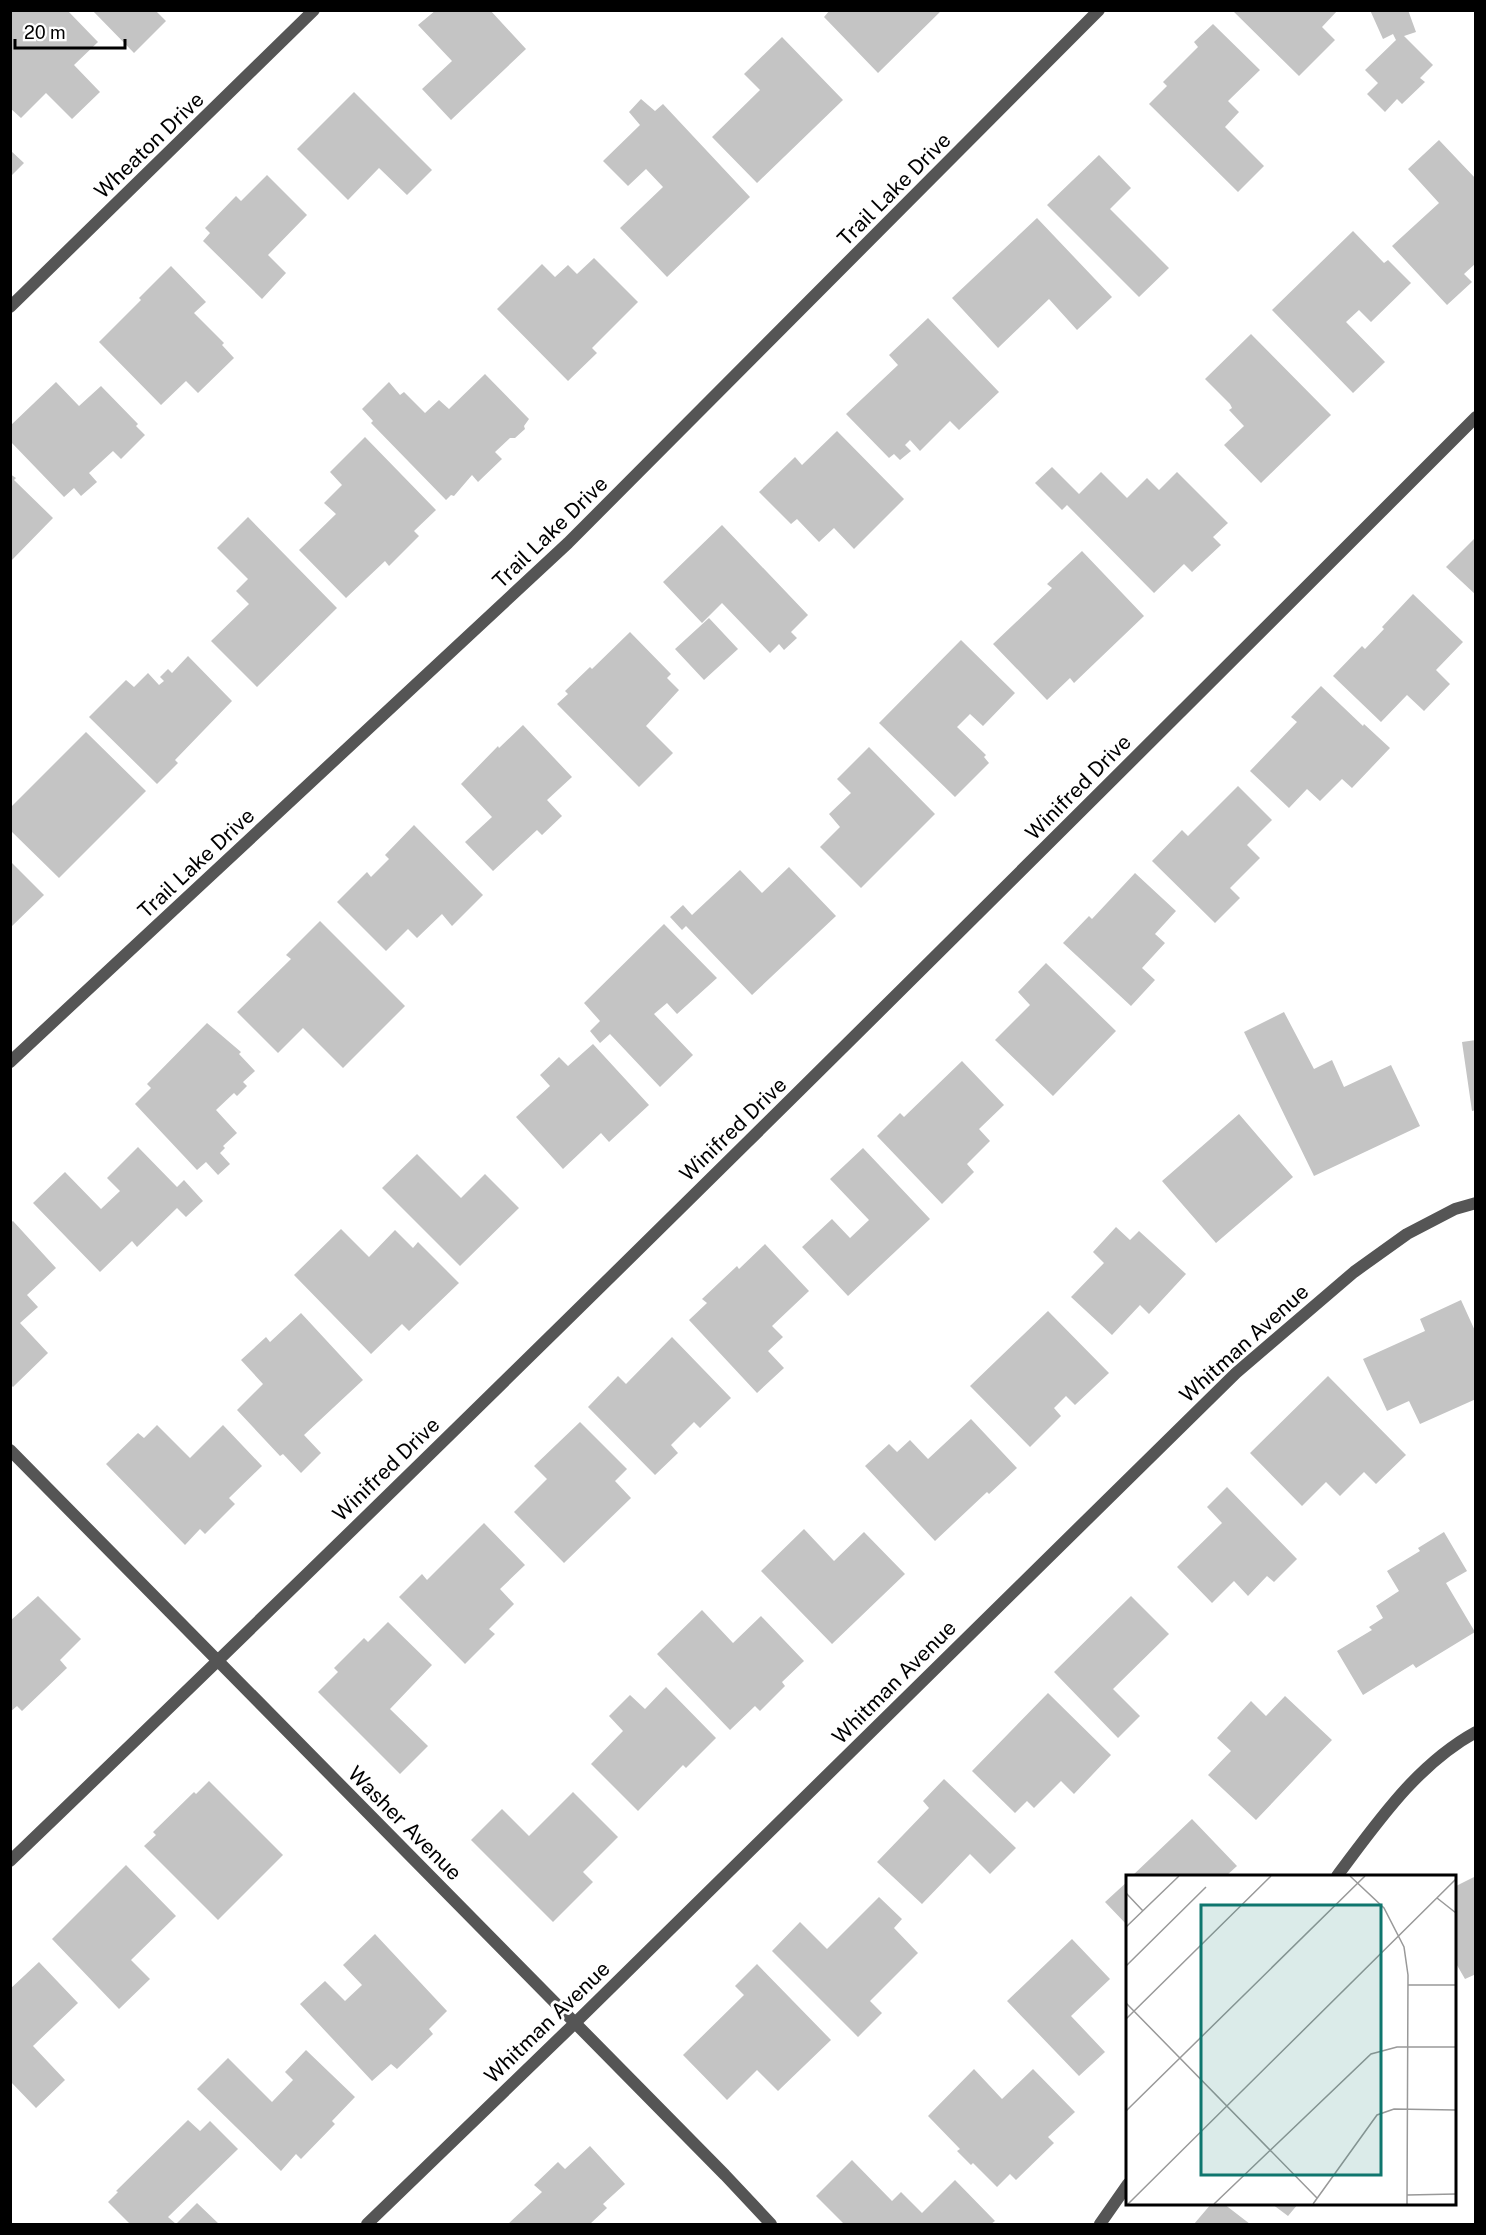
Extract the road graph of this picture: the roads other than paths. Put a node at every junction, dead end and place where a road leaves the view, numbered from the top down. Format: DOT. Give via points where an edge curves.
graph roads {
  1 [pos="314,10"];
  2 [pos="1099,10"];
  3 [pos="10,307"];
  4 [pos="1476,417"];
  5 [pos="10,1062"];
  6 [pos="1476,1203"];
  7 [pos="10,1450"];
  8 [pos="218,1662"];
  9 [pos="1476,1732"];
  10 [pos="10,1861"];
  11 [pos="1338,1875"];
  12 [pos="575,2023"];
  13 [pos="1126,2187"];
  14 [pos="367,2224"];
  15 [pos="771,2224"];
  16 [pos="1100,2224"];
  1 -- 3 [label="street, Wheaton Drive"];
  2 -- 5 [label="street, Trail Lake Drive" via="568,543"];
  4 -- 8 [label="street, Winifred Drive" via="953,940"];
  6 -- 12 [label="street, Whitman Avenue" via="1455,1209 1407,1234 1354,1272 1236,1373"];
  7 -- 8 [label="street, Washer Avenue"];
  8 -- 10 [label="street, Winifred Drive"];
  8 -- 12 [label="street, Washer Avenue"];
  9 -- 11 [label="street" via="1458,1742 1400,1793"];
  12 -- 14 [label="street, Whitman Avenue"];
  12 -- 15 [label="street, Washer Avenue"];
  13 -- 16 [label="street"];
}
